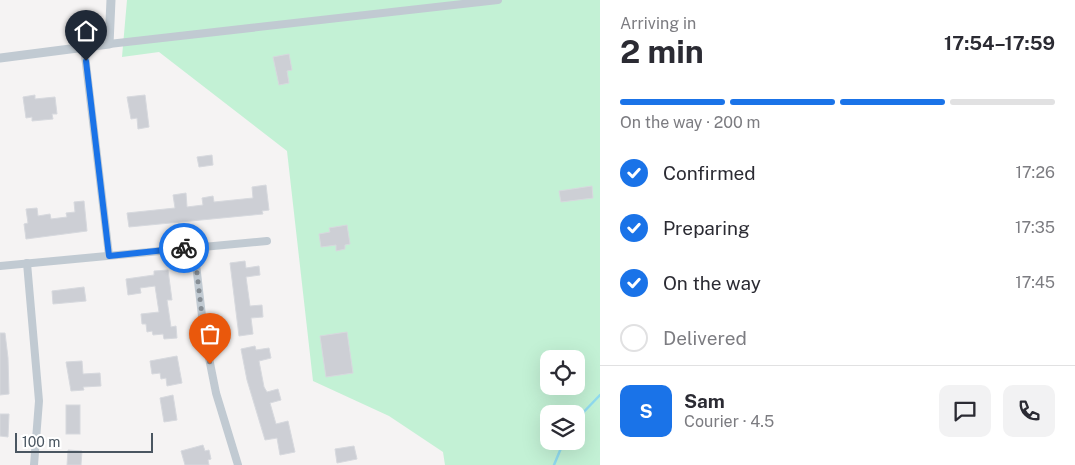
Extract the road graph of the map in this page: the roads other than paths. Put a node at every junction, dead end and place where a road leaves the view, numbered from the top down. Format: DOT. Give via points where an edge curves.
graph roads {
  1 [pos="111,0"];
  2 [pos="498,0"];
  3 [pos="109,44"];
  4 [pos="84,47"];
  5 [pos="0,58"];
  6 [pos="266,241"];
  7 [pos="194,247"];
  8 [pos="109,256"];
  9 [pos="27,263"];
  10 [pos="0,266"];
  11 [pos="34,465"];
  12 [pos="238,465"];
  1 -- 3 [label="street"];
  2 -- 3 [label="street"];
  3 -- 4 [label="street"];
  4 -- 5 [label="street"];
  4 -- 8 [label="street"];
  6 -- 7 [label="street"];
  7 -- 8 [label="street"];
  7 -- 12 [label="street" via="204,333 216,393"];
  8 -- 9 [label="street"];
  9 -- 10 [label="street"];
  9 -- 11 [label="street" via="38,401"];
}
